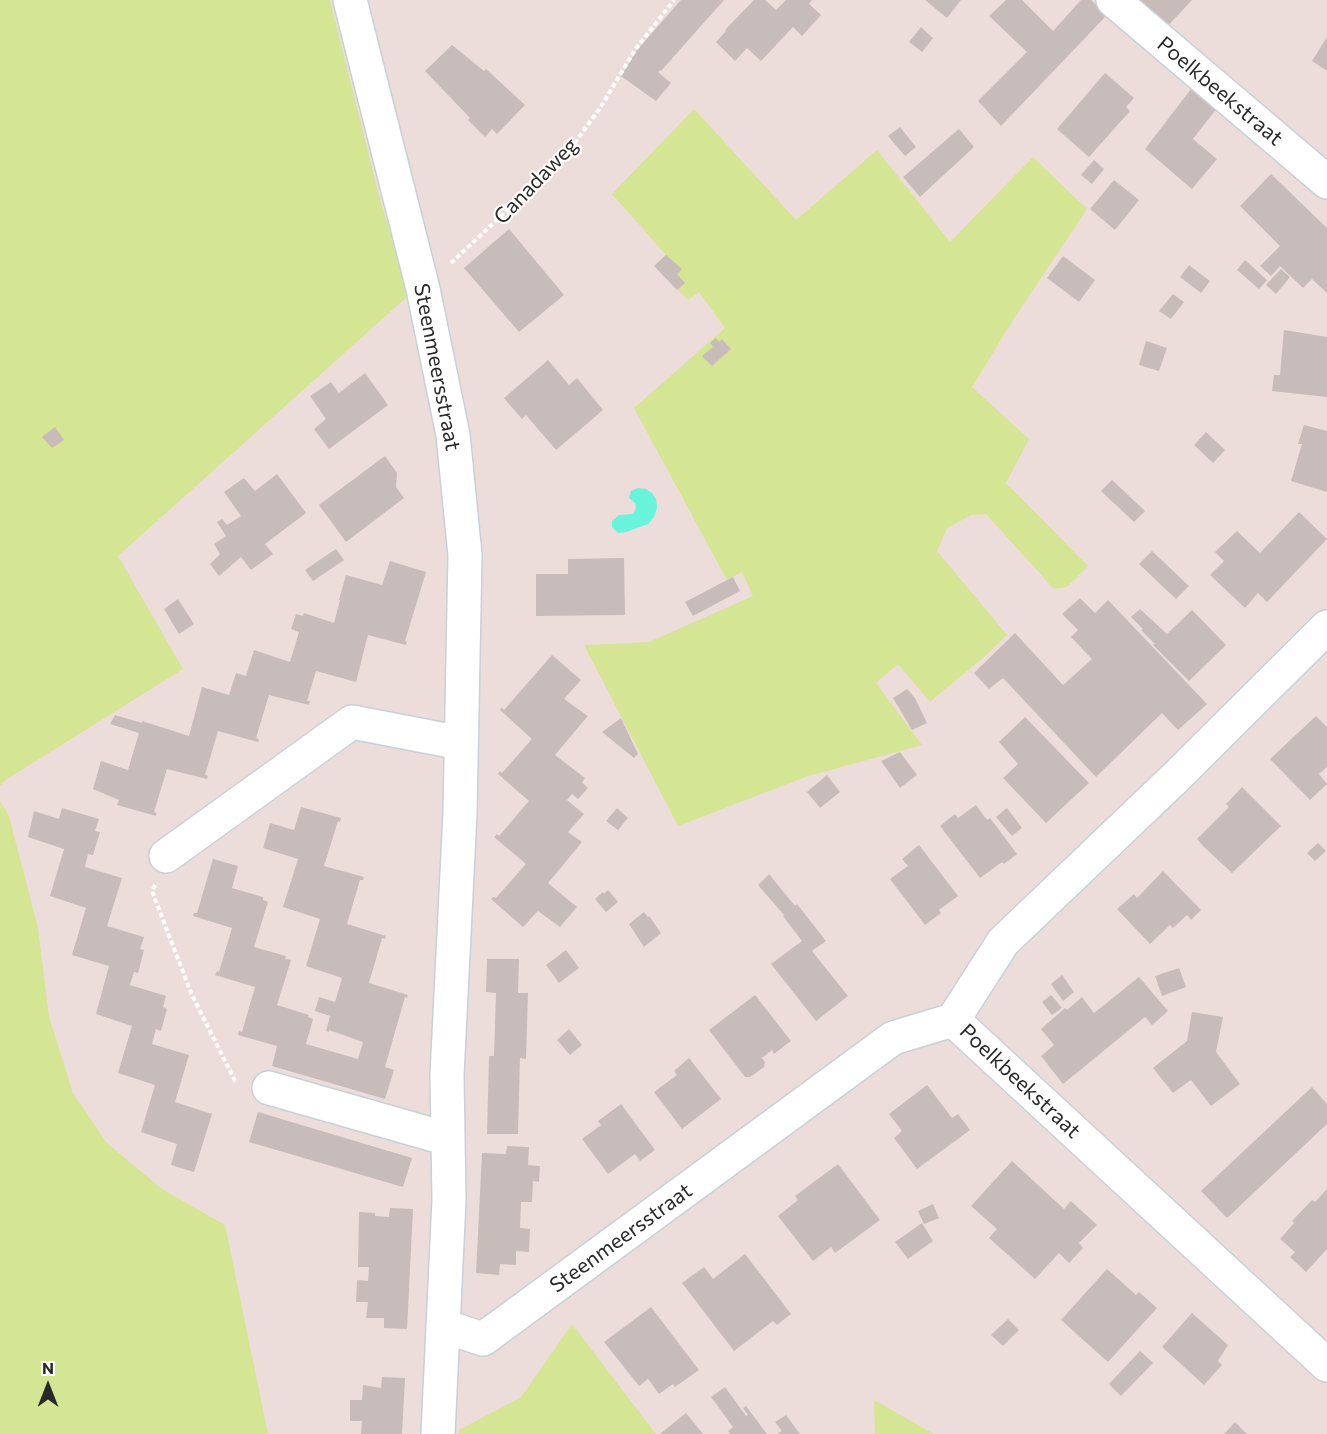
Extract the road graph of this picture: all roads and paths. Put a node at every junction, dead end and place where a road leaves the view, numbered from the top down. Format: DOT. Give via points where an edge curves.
graph roads {
  1 [pos="350,0"];
  2 [pos="674,0"];
  3 [pos="1113,0"];
  4 [pos="1327,182"];
  5 [pos="423,289"];
  6 [pos="1327,627"];
  7 [pos="461,743"];
  8 [pos="166,856"];
  9 [pos="954,1020"];
  10 [pos="269,1088"];
  11 [pos="448,1139"];
  12 [pos="443,1326"];
  13 [pos="1327,1365"];
  14 [pos="438,1434"];
  1 -- 5 [label="street, Steenmeersstraat"];
  2 -- 5 [label="path, Canadaweg" via="635,50 566,155"];
  3 -- 4 [label="street, Poelkbeekstraat"];
  5 -- 7 [label="street, Steenmeersstraat" via="453,435 465,555"];
  6 -- 9 [label="street, Poelkbeekstraat" via="1003,942"];
  7 -- 8 [label="street" via="352,722"];
  7 -- 11 [label="street, Steenmeersstraat" via="447,1075"];
  8 -- 10 [label="path" via="152,891 191,993 235,1081"];
  9 -- 12 [label="street, Steenmeersstraat" via="893,1038 483,1340"];
  9 -- 13 [label="street, Poelkbeekstraat"];
  10 -- 11 [label="street"];
  11 -- 12 [label="street, Steenmeersstraat"];
  12 -- 14 [label="street"];
}
